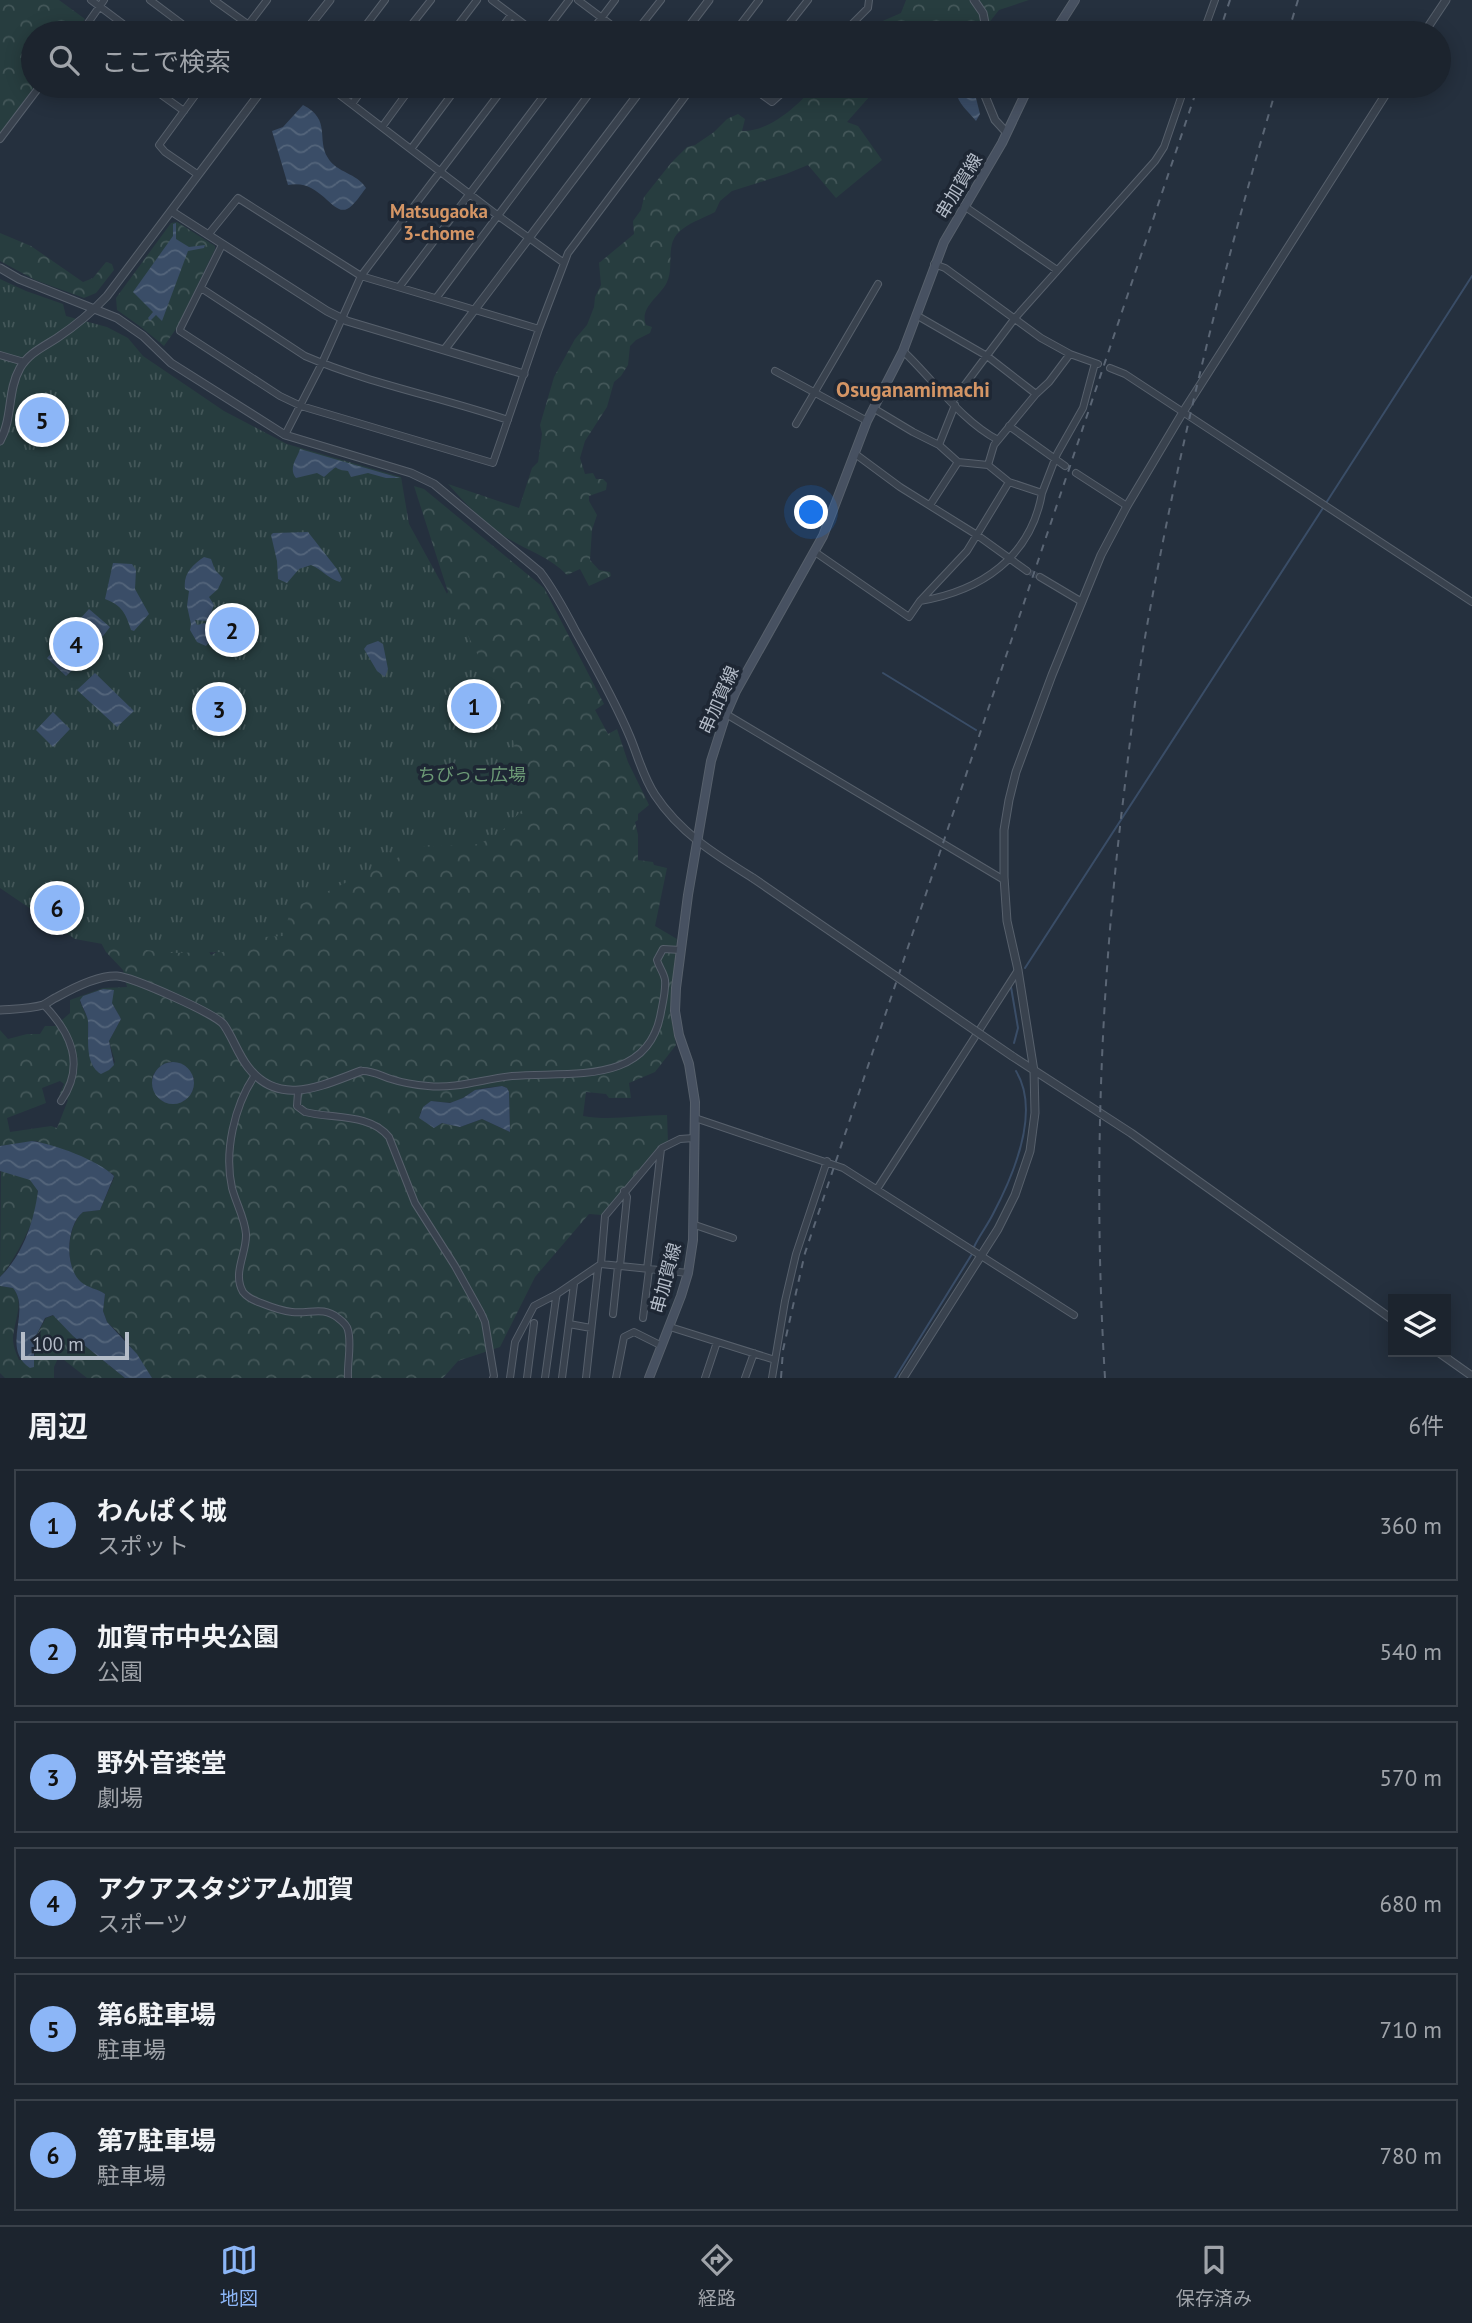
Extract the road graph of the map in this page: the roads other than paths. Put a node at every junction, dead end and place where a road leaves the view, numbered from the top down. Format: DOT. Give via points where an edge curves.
graph roads {
  1 [pos="92,0"];
  2 [pos="150,0"];
  3 [pos="214,0"];
  4 [pos="267,0"];
  5 [pos="330,0"];
  6 [pos="385,0"];
  7 [pos="430,0"];
  8 [pos="477,0"];
  9 [pos="492,0"];
  10 [pos="569,0"];
  11 [pos="578,0"];
  12 [pos="615,0"];
  13 [pos="661,0"];
  14 [pos="709,0"];
  15 [pos="759,0"];
  16 [pos="808,0"];
  17 [pos="869,0"];
  18 [pos="974,0"];
  19 [pos="1075,0"];
  20 [pos="1215,0"];
  21 [pos="1446,0"];
  22 [pos="102,3"];
  23 [pos="511,15"];
  24 [pos="602,18"];
  25 [pos="89,21"];
  26 [pos="122,21"];
  27 [pos="178,21"];
  28 [pos="243,21"];
  29 [pos="251,21"];
  30 [pos="313,21"];
  31 [pos="369,21"];
  32 [pos="414,21"];
  33 [pos="461,21"];
  34 [pos="507,21"];
  35 [pos="519,21"];
  36 [pos="553,21"];
  37 [pos="600,21"];
  38 [pos="606,21"];
  39 [pos="644,21"];
  40 [pos="693,21"];
  41 [pos="743,21"];
  42 [pos="791,21"];
  43 [pos="855,21"];
  44 [pos="985,21"];
  45 [pos="1062,21"];
  46 [pos="1207,21"];
  47 [pos="1432,21"];
  48 [pos="31,98"];
  49 [pos="166,98"];
  50 [pos="193,98"];
  51 [pos="256,98"];
  52 [pos="344,98"];
  53 [pos="356,98"];
  54 [pos="403,98"];
  55 [pos="449,98"];
  56 [pos="496,98"];
  57 [pos="542,98"];
  58 [pos="586,98"];
  59 [pos="635,98"];
  60 [pos="683,98"];
  61 [pos="986,98"];
  62 [pos="1023,98"];
  63 [pos="1181,98"];
  64 [pos="1383,98"];
  65 [pos="352,104"];
  66 [pos="184,111"];
  67 [pos="382,127"];
  68 [pos="1006,132"];
  69 [pos="0,139"];
  70 [pos="411,149"];
  71 [pos="440,172"];
  72 [pos="197,174"];
  73 [pos="469,194"];
  74 [pos="964,206"];
  75 [pos="171,211"];
  76 [pos="497,215"];
  77 [pos="208,235"];
  78 [pos="528,238"];
  79 [pos="222,245"];
  80 [pos="564,262"];
  81 [pos="934,264"];
  82 [pos="0,268"];
  83 [pos="1057,270"];
  84 [pos="361,276"];
  85 [pos="878,284"];
  86 [pos="400,286"];
  87 [pos="201,288"];
  88 [pos="437,297"];
  89 [pos="96,308"];
  90 [pos="474,309"];
  91 [pos="916,315"];
  92 [pos="342,318"];
  93 [pos="1015,318"];
  94 [pos="540,328"];
  95 [pos="445,349"];
  96 [pos="903,351"];
  97 [pos="1070,354"];
  98 [pos="0,355"];
  99 [pos="987,356"];
  100 [pos="24,362"];
  101 [pos="322,363"];
  102 [pos="1110,368"];
  103 [pos="775,371"];
  104 [pos="524,374"];
  105 [pos="815,394"];
  106 [pos="1036,394"];
  107 [pos="953,403"];
  108 [pos="301,407"];
  109 [pos="873,408"];
  110 [pos="1183,412"];
  111 [pos="508,420"];
  112 [pos="867,421"];
  113 [pos="796,424"];
  114 [pos="1009,426"];
  115 [pos="285,435"];
  116 [pos="998,440"];
  117 [pos="0,441"];
  118 [pos="939,445"];
  119 [pos="855,453"];
  120 [pos="1055,459"];
  121 [pos="958,462"];
  122 [pos="988,465"];
  123 [pos="1065,466"];
  124 [pos="1076,473"];
  125 [pos="1009,482"];
  126 [pos="1042,493"];
  127 [pos="930,505"];
  128 [pos="1127,506"];
  129 [pos="977,535"];
  130 [pos="815,552"];
  131 [pos="1012,559"];
  132 [pos="1027,571"];
  133 [pos="1040,577"];
  134 [pos="920,601"];
  135 [pos="1082,601"];
  136 [pos="1472,602"];
  137 [pos="726,714"];
  138 [pos="697,842"];
  139 [pos="1004,880"];
  140 [pos="681,950"];
  141 [pos="1018,970"];
  142 [pos="44,1005"];
  143 [pos="0,1010"];
  144 [pos="361,1070"];
  145 [pos="1034,1071"];
  146 [pos="255,1075"];
  147 [pos="298,1091"];
  148 [pos="61,1101"];
  149 [pos="695,1118"];
  150 [pos="694,1138"];
  151 [pos="662,1147"];
  152 [pos="827,1161"];
  153 [pos="877,1189"];
  154 [pos="624,1191"];
  155 [pos="695,1225"];
  156 [pos="733,1238"];
  157 [pos="981,1255"];
  158 [pos="599,1266"];
  159 [pos="619,1266"];
  160 [pos="648,1269"];
  161 [pos="688,1273"];
  162 [pos="574,1284"];
  163 [pos="557,1294"];
  164 [pos="613,1314"];
  165 [pos="1074,1315"];
  166 [pos="1388,1316"];
  167 [pos="643,1318"];
  168 [pos="534,1323"];
  169 [pos="569,1324"];
  170 [pos="670,1326"];
  171 [pos="592,1328"];
  172 [pos="717,1342"];
  173 [pos="662,1346"];
  174 [pos="754,1353"];
  175 [pos="1444,1357"];
  176 [pos="775,1360"];
  177 [pos="494,1377"];
  178 [pos="1472,1377"];
  179 [pos="348,1378"];
  180 [pos="510,1378"];
  181 [pos="527,1378"];
  182 [pos="545,1378"];
  183 [pos="562,1378"];
  184 [pos="586,1378"];
  185 [pos="616,1378"];
  186 [pos="649,1378"];
  187 [pos="705,1378"];
  188 [pos="745,1378"];
  189 [pos="772,1378"];
  190 [pos="903,1378"];
  1 -- 22 [label="street"];
  2 -- 27 [label="street"];
  3 -- 28 [label="street"];
  4 -- 29 [label="street"];
  5 -- 30 [label="street"];
  6 -- 31 [label="street"];
  7 -- 32 [label="street"];
  8 -- 33 [label="street"];
  9 -- 23 [label="street"];
  10 -- 36 [label="street"];
  11 -- 24 [label="street"];
  12 -- 24 [label="street"];
  13 -- 39 [label="street"];
  14 -- 40 [label="street"];
  15 -- 41 [label="street"];
  16 -- 42 [label="street"];
  17 -- 43 [label="street" via="868,8"];
  18 -- 44 [label="street"];
  19 -- 45 [label="main road"];
  20 -- 46 [label="street"];
  21 -- 47 [label="street"];
  22 -- 25 [label="street"];
  22 -- 26 [label="street"];
  23 -- 34 [label="street"];
  23 -- 35 [label="street"];
  24 -- 37 [label="street"];
  24 -- 38 [label="street"];
  48 -- 69 [label="street"];
  49 -- 66 [label="street"];
  50 -- 66 [label="street"];
  51 -- 72 [label="street"];
  52 -- 65 [label="street"];
  53 -- 65 [label="street"];
  54 -- 67 [label="street"];
  55 -- 70 [label="street"];
  56 -- 71 [label="street"];
  57 -- 73 [label="street"];
  58 -- 76 [label="street"];
  59 -- 78 [label="street"];
  60 -- 80 [label="street"];
  61 -- 68 [label="street"];
  62 -- 68 [label="main road, 串加賀線"];
  63 -- 83 [label="street" via="1155,162"];
  64 -- 110 [label="street"];
  65 -- 67 [label="street"];
  66 -- 72 [label="street" via="159,145"];
  67 -- 70 [label="street"];
  68 -- 74 [label="main road, 串加賀線"];
  70 -- 71 [label="street"];
  71 -- 73 [label="street"];
  71 -- 84 [label="street"];
  72 -- 75 [label="street"];
  73 -- 76 [label="street"];
  73 -- 86 [label="street"];
  74 -- 81 [label="main road, 串加賀線"];
  74 -- 83 [label="street"];
  75 -- 77 [label="street"];
  75 -- 89 [label="street"];
  76 -- 78 [label="street"];
  76 -- 88 [label="street"];
  77 -- 79 [label="street"];
  77 -- 84 [label="street" via="238,198"];
  78 -- 80 [label="street"];
  78 -- 90 [label="street"];
  79 -- 87 [label="street"];
  79 -- 92 [label="street"];
  80 -- 94 [label="street"];
  81 -- 91 [label="main road, 串加賀線"];
  81 -- 93 [label="street"];
  82 -- 89 [label="street"];
  83 -- 93 [label="street"];
  84 -- 86 [label="street"];
  84 -- 92 [label="street"];
  85 -- 105 [label="street"];
  86 -- 88 [label="street"];
  87 -- 101 [label="street"];
  87 -- 108 [label="street" via="180,331"];
  88 -- 90 [label="street"];
  89 -- 100 [label="street"];
  89 -- 115 [label="street" via="133,328 171,363"];
  90 -- 94 [label="street"];
  90 -- 95 [label="street"];
  91 -- 96 [label="main road, 串加賀線"];
  91 -- 99 [label="street"];
  92 -- 95 [label="street"];
  92 -- 101 [label="street"];
  93 -- 97 [label="street"];
  93 -- 99 [label="street"];
  94 -- 104 [label="street"];
  95 -- 104 [label="street"];
  96 -- 107 [label="street"];
  96 -- 109 [label="main road, 串加賀線"];
  97 -- 106 [label="street"];
  97 -- 120 [label="street" via="1096,363 1083,408"];
  98 -- 100 [label="street"];
  99 -- 106 [label="street"];
  99 -- 107 [label="street"];
  100 -- 117 [label="street" via="13,381"];
  101 -- 108 [label="street"];
  101 -- 111 [label="street"];
  102 -- 110 [label="street"];
  103 -- 105 [label="street"];
  104 -- 111 [label="street"];
  105 -- 112 [label="street"];
  105 -- 113 [label="street"];
  106 -- 114 [label="street"];
  107 -- 116 [label="street"];
  107 -- 118 [label="street"];
  108 -- 111 [label="street" via="491,463"];
  108 -- 115 [label="street"];
  109 -- 112 [label="main road, 串加賀線"];
  109 -- 118 [label="street"];
  110 -- 128 [label="street"];
  110 -- 136 [label="street"];
  112 -- 119 [label="main road, 串加賀線"];
  114 -- 116 [label="street"];
  114 -- 120 [label="street"];
  115 -- 138 [label="street" via="434,484 540,572 595,665 656,796"];
  116 -- 122 [label="street"];
  118 -- 121 [label="street"];
  119 -- 127 [label="street"];
  119 -- 130 [label="main road, 串加賀線"];
  120 -- 123 [label="street"];
  120 -- 126 [label="street"];
  121 -- 122 [label="street"];
  121 -- 127 [label="street"];
  122 -- 125 [label="street"];
  124 -- 128 [label="street"];
  125 -- 126 [label="street"];
  125 -- 129 [label="street"];
  126 -- 131 [label="street" via="1032,528"];
  127 -- 129 [label="street"];
  128 -- 135 [label="street"];
  129 -- 131 [label="street"];
  129 -- 134 [label="street" via="954,567"];
  130 -- 134 [label="street" via="909,617"];
  130 -- 137 [label="main road, 串加賀線"];
  131 -- 132 [label="street"];
  131 -- 134 [label="street" via="987,578"];
  133 -- 135 [label="street"];
  135 -- 139 [label="street" via="1016,772 1004,830"];
  137 -- 138 [label="main road, 串加賀線" via="711,761"];
  137 -- 139 [label="street"];
  138 -- 140 [label="main road, 串加賀線"];
  138 -- 145 [label="street, bridge"];
  139 -- 141 [label="street"];
  140 -- 144 [label="street" via="663,950 657,960 665,989 657,1033 635,1058 610,1070 512,1076 444,1088 418,1086"];
  140 -- 149 [label="main road, 串加賀線" via="675,1011 693,1086"];
  141 -- 145 [label="street"];
  141 -- 153 [label="street"];
  142 -- 143 [label="street"];
  142 -- 146 [label="street" via="98,979 119,976 132,980 220,1019"];
  142 -- 148 [label="street" via="64,1029 73,1050 71,1081"];
  144 -- 147 [label="street"];
  145 -- 157 [label="street" via="1030,1151 1015,1195"];
  145 -- 166 [label="street" via="1131,1133"];
  146 -- 147 [label="street"];
  146 -- 179 [label="street" via="242,1097 230,1155 232,1186 246,1234 240,1263 242,1287 253,1300 281,1310 325,1311 342,1321 349,1332"];
  147 -- 177 [label="street" via="297,1106 305,1112 370,1122 389,1137 415,1203 485,1322"];
  149 -- 150 [label="main road, 串加賀線"];
  149 -- 152 [label="street"];
  150 -- 151 [label="street"];
  150 -- 155 [label="main road, 串加賀線"];
  151 -- 154 [label="street"];
  151 -- 160 [label="street"];
  152 -- 153 [label="street"];
  152 -- 176 [label="street" via="796,1254"];
  153 -- 157 [label="street"];
  154 -- 158 [label="street" via="605,1216"];
  154 -- 159 [label="street"];
  155 -- 156 [label="street"];
  155 -- 161 [label="main road, 串加賀線"];
  157 -- 165 [label="street"];
  157 -- 190 [label="street"];
  158 -- 159 [label="street"];
  158 -- 162 [label="street"];
  158 -- 171 [label="street"];
  159 -- 160 [label="street"];
  159 -- 164 [label="street"];
  160 -- 161 [label="street"];
  160 -- 167 [label="street"];
  161 -- 170 [label="main road, 串加賀線"];
  162 -- 163 [label="street"];
  162 -- 169 [label="street"];
  163 -- 180 [label="street" via="534,1306 515,1342"];
  163 -- 182 [label="street"];
  168 -- 181 [label="street"];
  169 -- 171 [label="street"];
  169 -- 183 [label="street"];
  170 -- 172 [label="street"];
  170 -- 173 [label="main road, 串加賀線"];
  171 -- 184 [label="street"];
  172 -- 174 [label="street"];
  172 -- 187 [label="street"];
  173 -- 185 [label="street" via="634,1332 624,1337"];
  173 -- 186 [label="main road, 串加賀線"];
  174 -- 176 [label="street"];
  174 -- 188 [label="street"];
  175 -- 178 [label="street"];
  176 -- 189 [label="street"];
}
